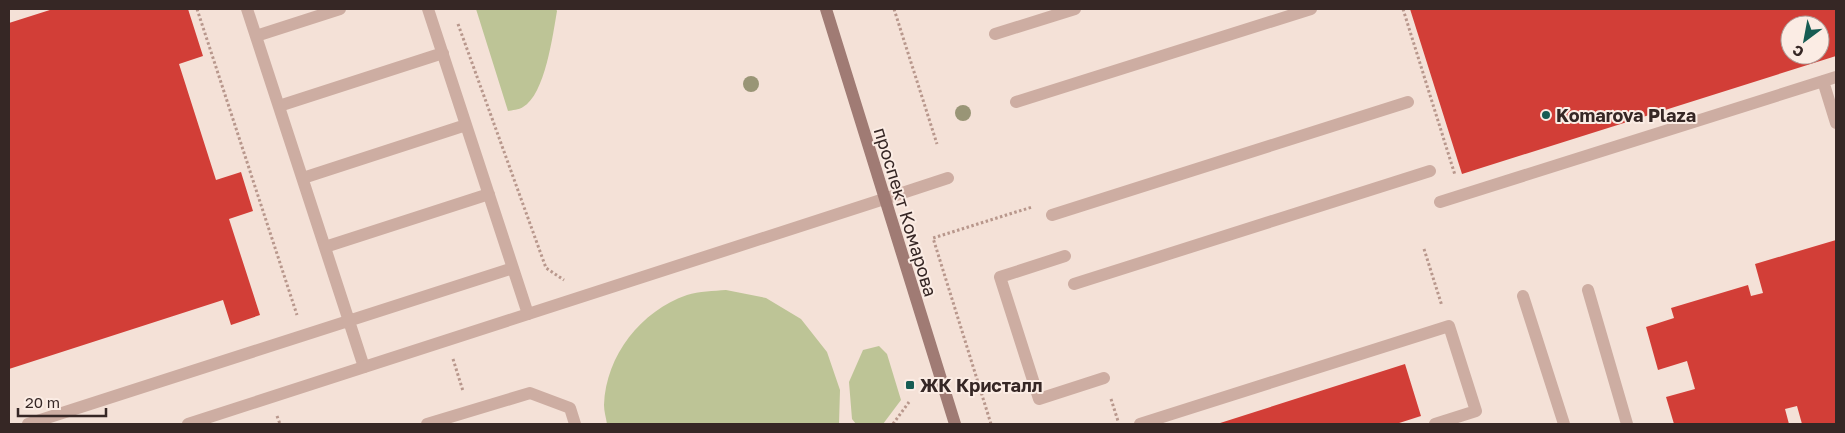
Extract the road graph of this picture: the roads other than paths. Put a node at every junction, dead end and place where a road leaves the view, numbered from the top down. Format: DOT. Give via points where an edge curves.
graph roads {
  1 [pos="247,9"];
  2 [pos="340,9"];
  3 [pos="428,9"];
  4 [pos="826,9"];
  5 [pos="1075,9"];
  6 [pos="1311,9"];
  7 [pos="995,34"];
  8 [pos="256,36"];
  9 [pos="443,53"];
  10 [pos="1836,77"];
  11 [pos="1823,81"];
  12 [pos="1016,102"];
  13 [pos="1408,102"];
  14 [pos="279,106"];
  15 [pos="1836,123"];
  16 [pos="466,126"];
  17 [pos="1430,171"];
  18 [pos="303,178"];
  19 [pos="948,178"];
  20 [pos="489,194"];
  21 [pos="884,199"];
  22 [pos="1440,202"];
  23 [pos="1052,215"];
  24 [pos="325,247"];
  25 [pos="1065,256"];
  26 [pos="513,268"];
  27 [pos="1074,284"];
  28 [pos="1588,290"];
  29 [pos="1523,296"];
  30 [pos="528,314"];
  31 [pos="349,321"];
  32 [pos="364,367"];
  33 [pos="1104,378"];
  34 [pos="28,424"];
  35 [pos="188,424"];
  36 [pos="427,424"];
  37 [pos="575,424"];
  38 [pos="955,424"];
  39 [pos="1140,424"];
  40 [pos="1435,424"];
  41 [pos="1564,424"];
  42 [pos="1627,424"];
  1 -- 8 [label="street"];
  2 -- 8 [label="street"];
  3 -- 9 [label="street"];
  4 -- 21 [label="main road, проспект Комарова"];
  5 -- 7 [label="street"];
  6 -- 12 [label="street"];
  8 -- 14 [label="street"];
  9 -- 14 [label="street"];
  9 -- 16 [label="street"];
  10 -- 11 [label="street"];
  11 -- 15 [label="street"];
  11 -- 22 [label="street"];
  13 -- 23 [label="street"];
  14 -- 18 [label="street"];
  16 -- 18 [label="street"];
  16 -- 20 [label="street"];
  17 -- 27 [label="street"];
  18 -- 24 [label="street"];
  19 -- 21 [label="street"];
  20 -- 24 [label="street"];
  20 -- 26 [label="street"];
  21 -- 30 [label="street"];
  21 -- 38 [label="main road, проспект Комарова"];
  24 -- 31 [label="street"];
  25 -- 33 [label="street" via="1000,277 1039,399"];
  26 -- 30 [label="street"];
  26 -- 31 [label="street"];
  28 -- 42 [label="street"];
  29 -- 41 [label="street"];
  30 -- 32 [label="street"];
  31 -- 32 [label="street"];
  31 -- 34 [label="street"];
  32 -- 35 [label="street"];
  36 -- 37 [label="street" via="530,393 570,408"];
  39 -- 40 [label="street" via="1449,326 1476,411"];
}
